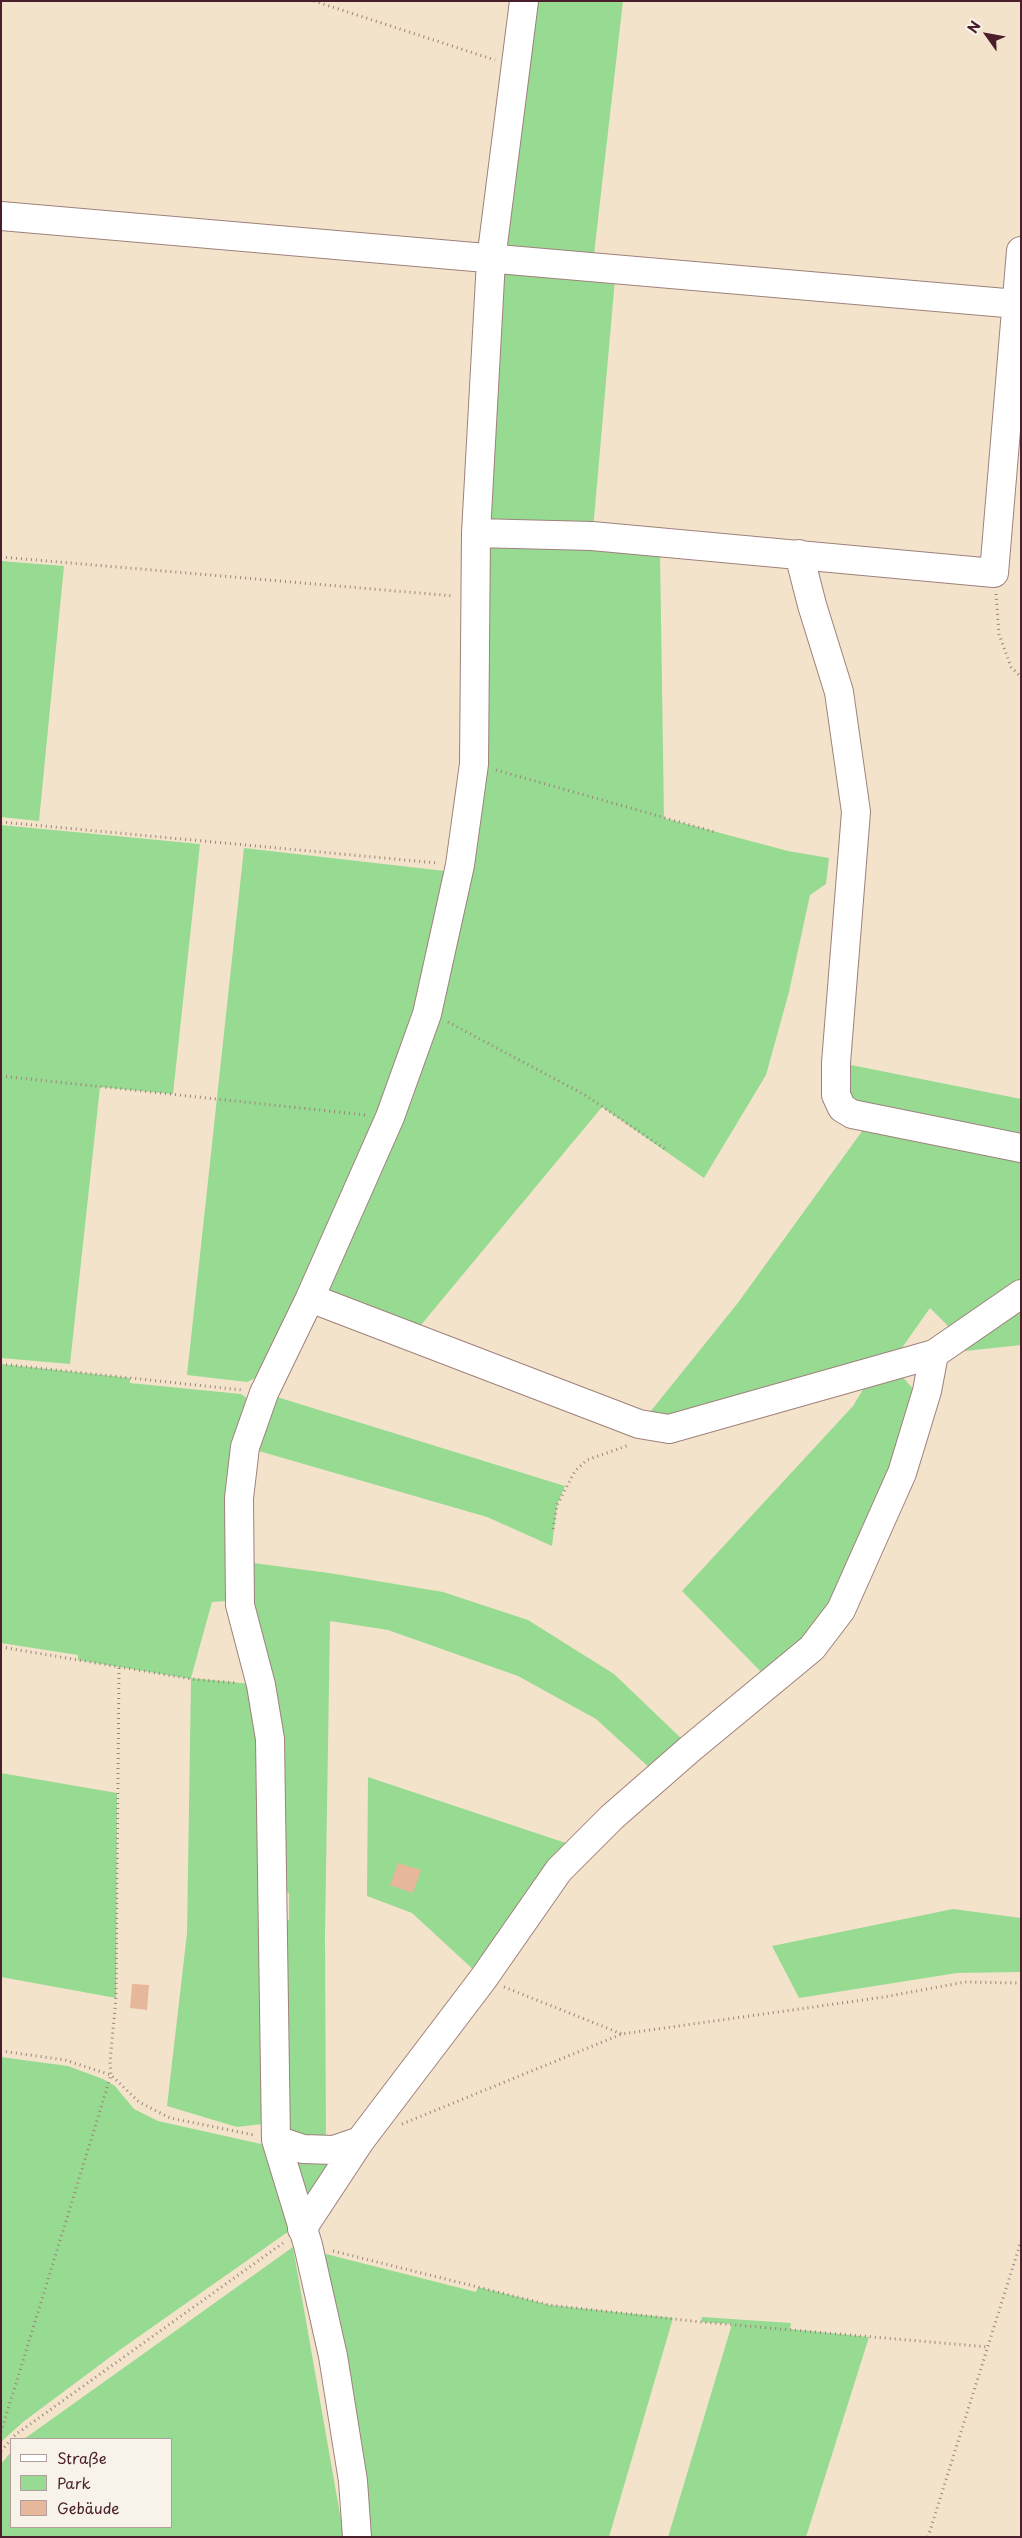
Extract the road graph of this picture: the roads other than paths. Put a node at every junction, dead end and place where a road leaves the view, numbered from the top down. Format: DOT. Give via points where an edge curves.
graph roads {
  1 [pos="524,1"];
  2 [pos="1,216"];
  3 [pos="1021,251"];
  4 [pos="491,260"];
  5 [pos="1017,304"];
  6 [pos="476,533"];
  7 [pos="799,554"];
  8 [pos="1021,1148"];
  9 [pos="1021,1294"];
  10 [pos="310,1298"];
  11 [pos="934,1354"];
  12 [pos="276,2140"];
  13 [pos="360,2141"];
  14 [pos="305,2237"];
  15 [pos="356,2537"];
  1 -- 4 [label="street"];
  2 -- 4 [label="street"];
  3 -- 5 [label="street"];
  4 -- 5 [label="street"];
  4 -- 6 [label="street"];
  5 -- 7 [label="street" via="994,573"];
  6 -- 7 [label="street" via="592,536"];
  6 -- 10 [label="street" via="474,764 460,865 427,1014 390,1117"];
  7 -- 8 [label="street" via="839,692 856,812 836,1096 842,1108 852,1114"];
  9 -- 11 [label="street"];
  10 -- 11 [label="street" via="640,1424 669,1428"];
  10 -- 12 [label="street" via="264,1393 245,1446 239,1498 240,1605 261,1685 270,1738"];
  11 -- 13 [label="street" via="927,1390 902,1473 841,1610 812,1648 612,1817 559,1870 483,1979"];
  12 -- 13 [label="street" via="303,2150 334,2150"];
  12 -- 14 [label="street"];
  13 -- 14 [label="street"];
  14 -- 15 [label="street" via="333,2356 353,2481"];
}
